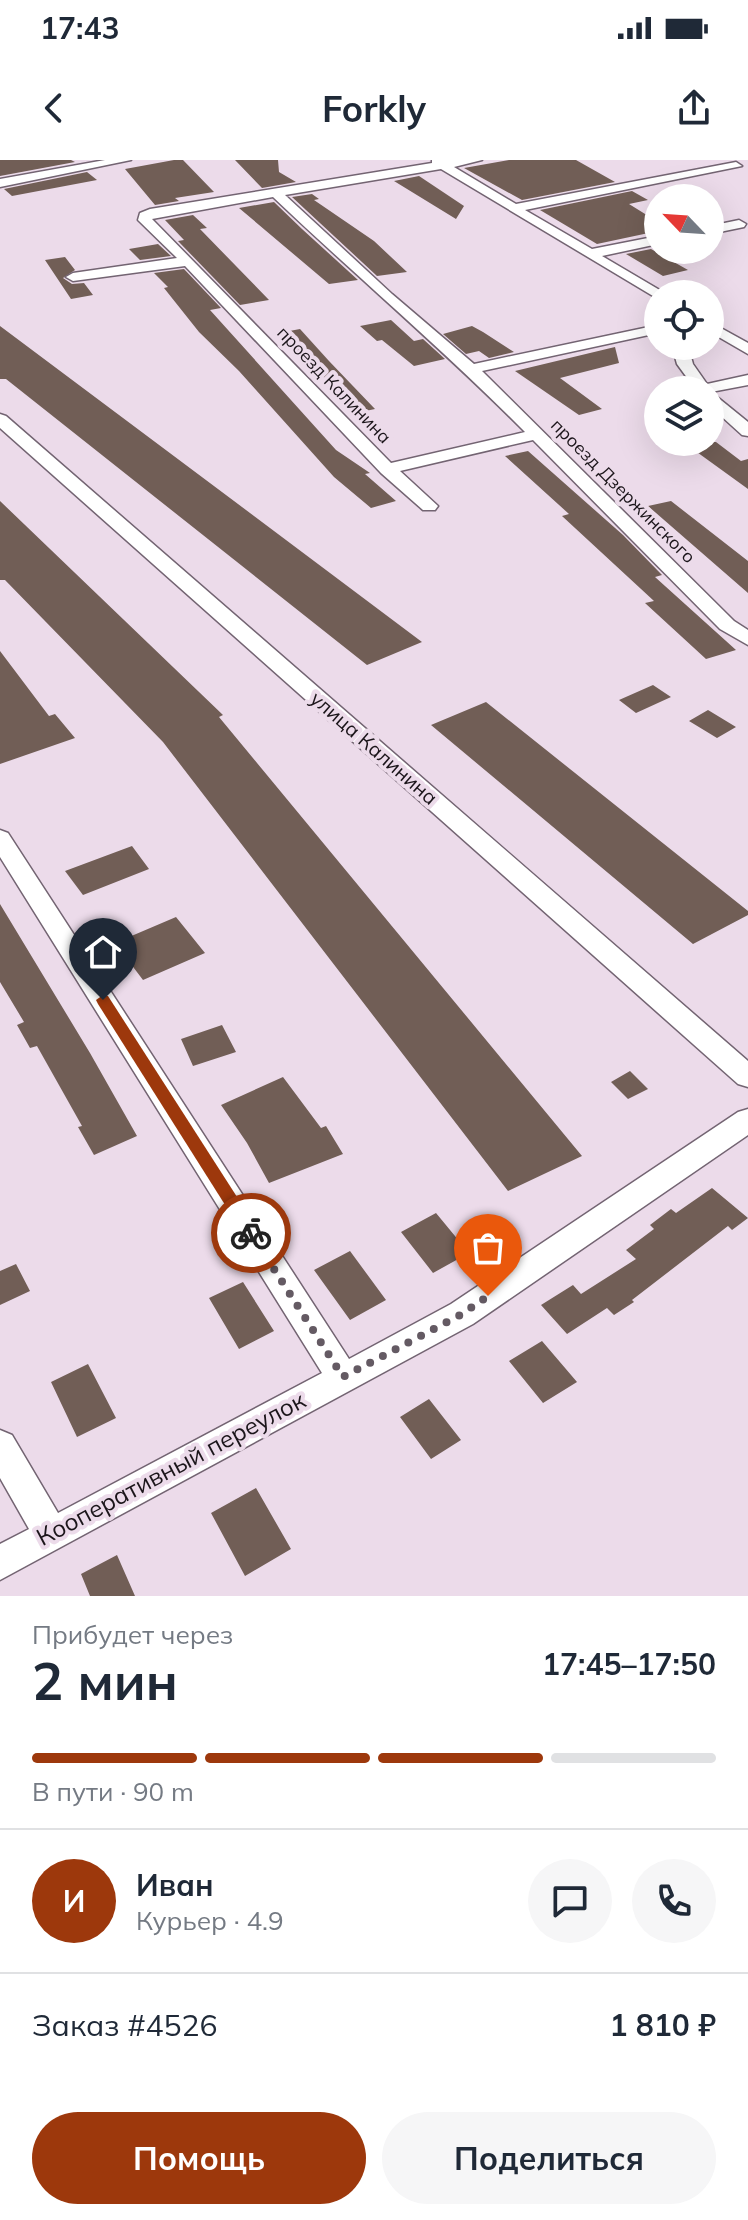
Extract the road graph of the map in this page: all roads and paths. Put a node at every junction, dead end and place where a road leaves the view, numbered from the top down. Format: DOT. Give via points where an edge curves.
graph roads {
  1 [pos="125,160"];
  2 [pos="476,160"];
  3 [pos="439,163"];
  4 [pos="736,166"];
  5 [pos="0,183"];
  6 [pos="275,192"];
  7 [pos="514,208"];
  8 [pos="739,224"];
  9 [pos="724,227"];
  10 [pos="644,243"];
  11 [pos="590,254"];
  12 [pos="188,261"];
  13 [pos="73,277"];
  14 [pos="644,287"];
  15 [pos="644,332"];
  16 [pos="724,340"];
  17 [pos="748,349"];
  18 [pos="471,369"];
  19 [pos="748,380"];
  20 [pos="724,385"];
  21 [pos="724,410"];
  22 [pos="0,419"];
  23 [pos="748,431"];
  24 [pos="538,434"];
  25 [pos="387,469"];
  26 [pos="429,506"];
  27 [pos="748,639"];
  28 [pos="0,838"];
  29 [pos="748,1077"];
  30 [pos="748,1120"];
  31 [pos="343,1377"];
  32 [pos="0,1446"];
  33 [pos="51,1534"];
  34 [pos="0,1563"];
  1 -- 5 [label="street"];
  2 -- 3 [label="street"];
  3 -- 6 [label="street"];
  3 -- 7 [label="street"];
  4 -- 7 [label="street"];
  6 -- 12 [label="street, проезд Калинина" via="145,216"];
  6 -- 18 [label="street, проезд Дзержинского"];
  7 -- 11 [label="street"];
  8 -- 9 [label="street"];
  10 -- 11 [label="street"];
  11 -- 14 [label="street"];
  12 -- 13 [label="street"];
  12 -- 25 [label="street, проезд Калинина"];
  15 -- 18 [label="street"];
  16 -- 17 [label="street"];
  18 -- 24 [label="street, проезд Дзержинского"];
  19 -- 20 [label="street"];
  21 -- 23 [label="street"];
  22 -- 29 [label="street, улица Калинина"];
  24 -- 25 [label="street, проезд Калинина"];
  24 -- 27 [label="street, проезд Дзержинского" via="727,625"];
  25 -- 26 [label="street"];
  28 -- 31 [label="street"];
  30 -- 31 [label="street, Кооперативный переулок" via="462,1314"];
  31 -- 33 [label="street, Кооперативный переулок"];
  32 -- 33 [label="street"];
  33 -- 34 [label="street, Кооперативный переулок"];
}
